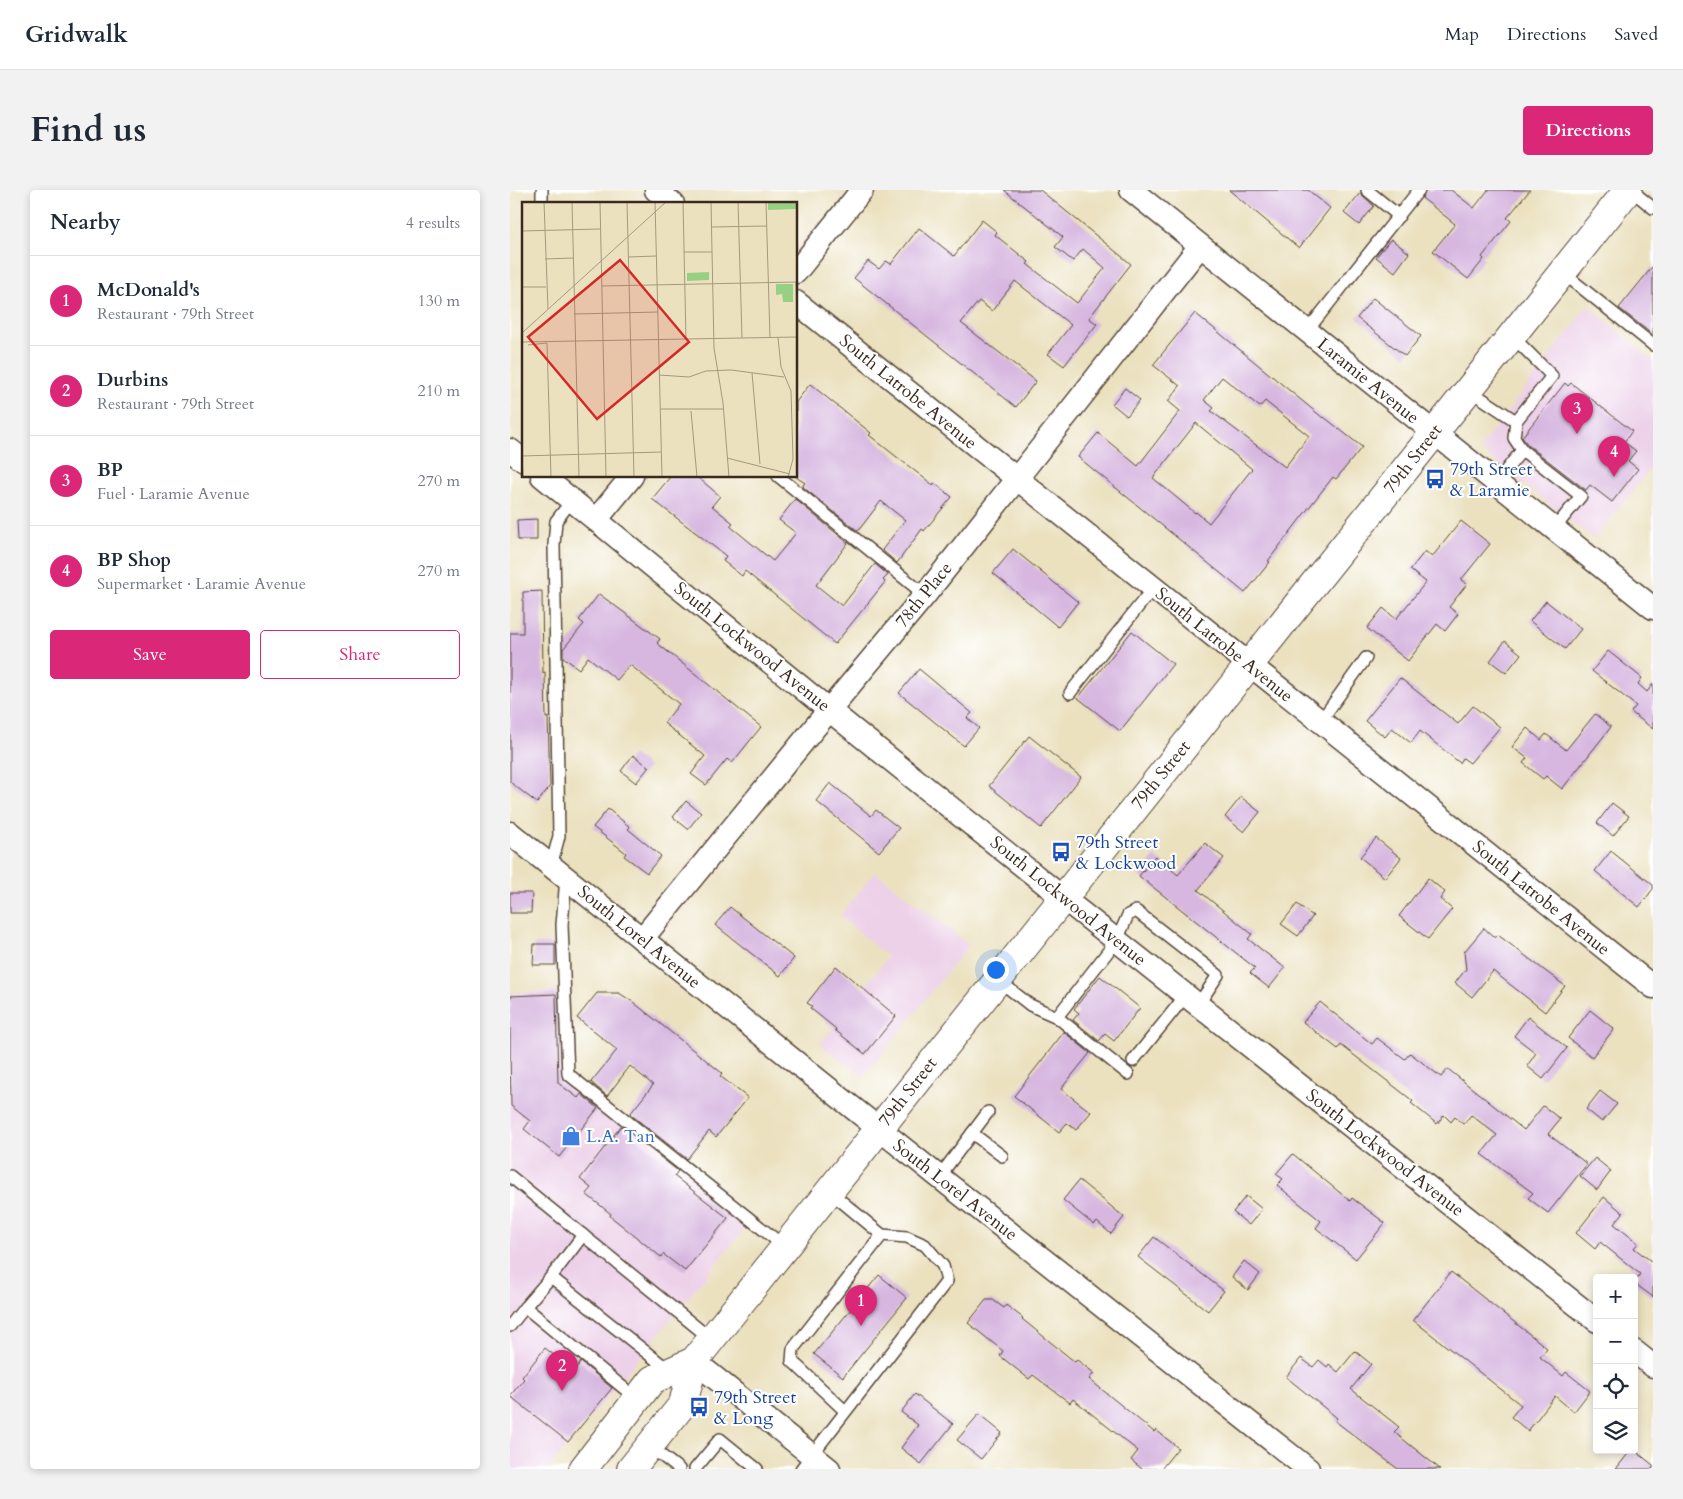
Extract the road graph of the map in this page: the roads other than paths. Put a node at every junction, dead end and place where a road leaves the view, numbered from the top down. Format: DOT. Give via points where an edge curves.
graph roads {
  1 [pos="656,190"];
  2 [pos="862,190"];
  3 [pos="1131,190"];
  4 [pos="1367,190"];
  5 [pos="1419,190"];
  6 [pos="1620,193"];
  7 [pos="671,202"];
  8 [pos="1653,208"];
  9 [pos="1399,216"];
  10 [pos="1200,246"];
  11 [pos="798,270"];
  12 [pos="1562,272"];
  13 [pos="798,304"];
  14 [pos="1307,331"];
  15 [pos="1512,336"];
  16 [pos="1653,345"];
  17 [pos="1468,390"];
  18 [pos="1516,421"];
  19 [pos="1434,433"];
  20 [pos="510,450"];
  21 [pos="1522,450"];
  22 [pos="522,460"];
  23 [pos="544,478"];
  24 [pos="630,478"];
  25 [pos="780,478"];
  26 [pos="1016,478"];
  27 [pos="1496,483"];
  28 [pos="572,500"];
  29 [pos="596,520"];
  30 [pos="1554,529"];
  31 [pos="1153,588"];
  32 [pos="925,595"];
  33 [pos="1653,608"];
  34 [pos="1366,658"];
  35 [pos="1249,665"];
  36 [pos="1070,693"];
  37 [pos="829,710"];
  38 [pos="1320,722"];
  39 [pos="510,833"];
  40 [pos="558,872"];
  41 [pos="1063,898"];
  42 [pos="642,939"];
  43 [pos="1117,940"];
  44 [pos="998,980"];
  45 [pos="1653,987"];
  46 [pos="1192,1000"];
  47 [pos="1057,1017"];
  48 [pos="1133,1061"];
  49 [pos="1128,1074"];
  50 [pos="988,1112"];
  51 [pos="879,1129"];
  52 [pos="972,1134"];
  53 [pos="1002,1156"];
  54 [pos="510,1176"];
  55 [pos="939,1177"];
  56 [pos="829,1192"];
  57 [pos="583,1235"];
  58 [pos="882,1236"];
  59 [pos="785,1247"];
  60 [pos="551,1277"];
  61 [pos="525,1307"];
  62 [pos="1594,1319"];
  63 [pos="510,1326"];
  64 [pos="711,1339"];
  65 [pos="1638,1354"];
  66 [pos="682,1366"];
  67 [pos="1653,1366"];
  68 [pos="637,1399"];
  69 [pos="845,1411"];
  70 [pos="649,1446"];
  71 [pos="806,1462"];
  72 [pos="583,1469"];
  73 [pos="631,1469"];
  74 [pos="679,1469"];
  75 [pos="695,1469"];
  76 [pos="757,1469"];
  77 [pos="829,1469"];
  78 [pos="1308,1469"];
  1 -- 7 [label="street"];
  2 -- 11 [label="street"];
  3 -- 10 [label="street, Laramie Avenue"];
  4 -- 9 [label="lane"];
  5 -- 9 [label="lane"];
  6 -- 8 [label="lane"];
  6 -- 12 [label="main road, 79th Street"];
  9 -- 14 [label="lane"];
  10 -- 14 [label="street, Laramie Avenue"];
  10 -- 26 [label="street, 78th Place"];
  12 -- 15 [label="main road, 79th Street"];
  12 -- 16 [label="lane"];
  13 -- 26 [label="street, South Latrobe Avenue"];
  14 -- 19 [label="street, Laramie Avenue"];
  15 -- 17 [label="main road, 79th Street"];
  15 -- 18 [label="lane" via="1552,376"];
  17 -- 18 [label="lane"];
  17 -- 19 [label="main road, 79th Street"];
  18 -- 21 [label="lane" via="1514,438"];
  19 -- 27 [label="street, Laramie Avenue"];
  19 -- 35 [label="main road, 79th Street"];
  20 -- 22 [label="street"];
  21 -- 27 [label="lane"];
  21 -- 30 [label="lane" via="1581,496"];
  23 -- 28 [label="street, South Lockwood Avenue"];
  24 -- 29 [label="street"];
  25 -- 32 [label="lane"];
  26 -- 31 [label="street, South Latrobe Avenue"];
  26 -- 32 [label="street, 78th Place"];
  27 -- 30 [label="street, Laramie Avenue"];
  28 -- 29 [label="street, South Lockwood Avenue"];
  28 -- 40 [label="lane" via="556,521 554,545"];
  29 -- 37 [label="street, South Lockwood Avenue"];
  30 -- 33 [label="street, Laramie Avenue"];
  31 -- 35 [label="street, South Latrobe Avenue"];
  31 -- 36 [label="lane"];
  32 -- 37 [label="street, 78th Place"];
  34 -- 38 [label="lane"];
  35 -- 38 [label="street, South Latrobe Avenue"];
  35 -- 41 [label="main road, 79th Street"];
  37 -- 41 [label="street, South Lockwood Avenue"];
  37 -- 42 [label="street, 78th Place"];
  38 -- 45 [label="street, South Latrobe Avenue"];
  39 -- 40 [label="street, South Lorel Avenue"];
  40 -- 42 [label="street, South Lorel Avenue"];
  40 -- 59 [label="lane" via="568,1074"];
  41 -- 43 [label="street, South Lockwood Avenue"];
  41 -- 44 [label="main road, 79th Street"];
  42 -- 51 [label="street, South Lorel Avenue"];
  43 -- 46 [label="street, South Lockwood Avenue"];
  43 -- 46 [label="lane" via="1128,915 1136,911 1218,975"];
  43 -- 47 [label="lane"];
  44 -- 47 [label="lane" via="1030,1005"];
  44 -- 51 [label="main road, 79th Street"];
  46 -- 48 [label="lane"];
  46 -- 62 [label="street, South Lockwood Avenue"];
  47 -- 49 [label="lane"];
  50 -- 52 [label="lane"];
  51 -- 55 [label="street, South Lorel Avenue"];
  51 -- 56 [label="main road, 79th Street"];
  52 -- 53 [label="lane"];
  52 -- 55 [label="lane"];
  54 -- 57 [label="lane"];
  55 -- 78 [label="street, South Lorel Avenue"];
  56 -- 58 [label="lane"];
  56 -- 59 [label="main road, 79th Street"];
  57 -- 60 [label="lane"];
  57 -- 64 [label="lane"];
  58 -- 69 [label="lane" via="793,1349 792,1361"];
  58 -- 69 [label="lane" via="907,1237 925,1244 944,1266 947,1281"];
  59 -- 64 [label="main road, 79th Street"];
  60 -- 61 [label="lane"];
  60 -- 66 [label="lane"];
  61 -- 63 [label="lane"];
  61 -- 68 [label="lane"];
  64 -- 66 [label="main road, 79th Street"];
  65 -- 67 [label="street"];
  66 -- 68 [label="main road, 79th Street" via="652,1380"];
  66 -- 70 [label="main road, 79th Street" via="683,1404"];
  66 -- 71 [label="street"];
  68 -- 72 [label="main road, 79th Street"];
  69 -- 71 [label="lane"];
  70 -- 73 [label="main road, 79th Street"];
  70 -- 74 [label="lane"];
  71 -- 77 [label="street"];
  75 -- 76 [label="lane" via="720,1439"];
}
